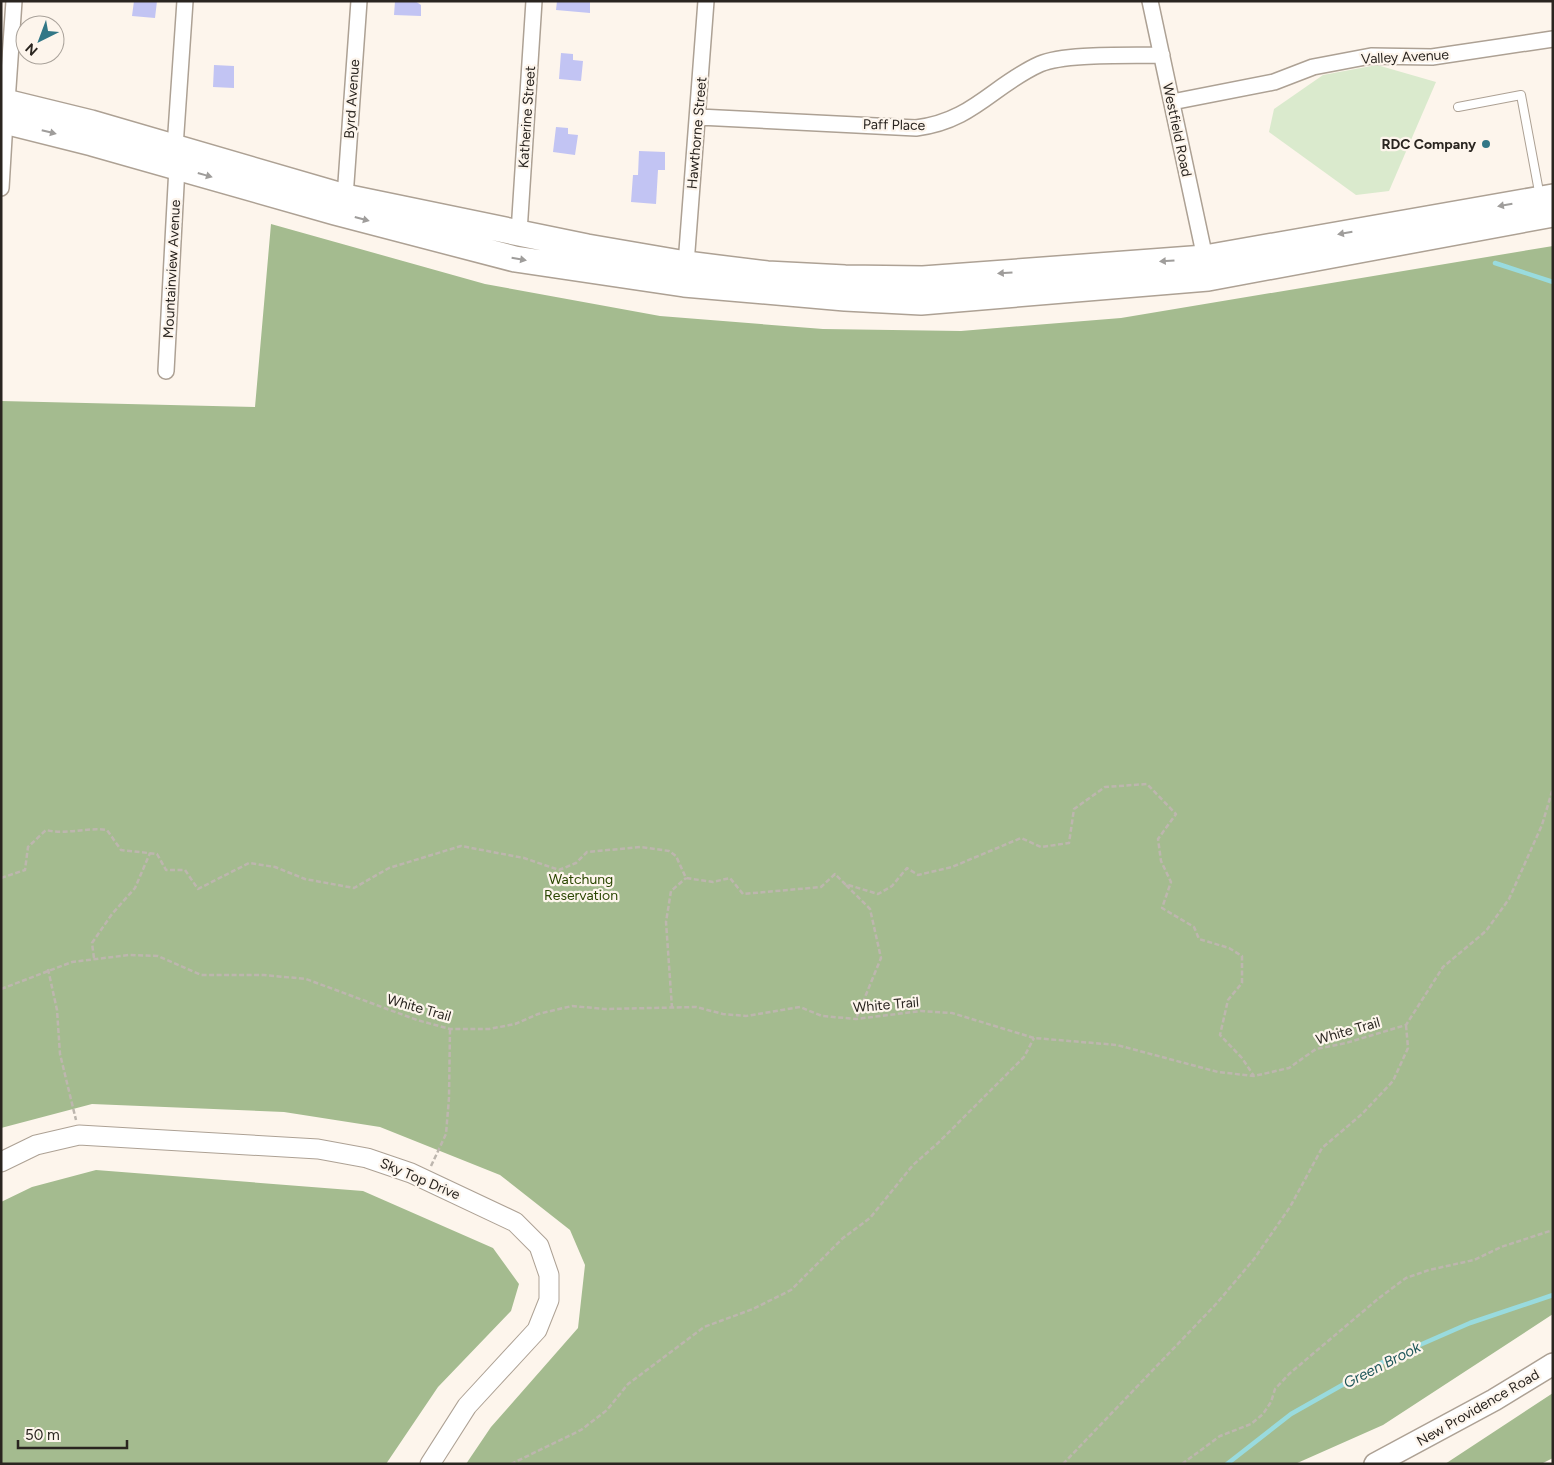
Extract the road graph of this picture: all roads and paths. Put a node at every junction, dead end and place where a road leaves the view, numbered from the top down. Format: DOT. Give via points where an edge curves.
graph roads {
  1 [pos="14,1"];
  2 [pos="185,1"];
  3 [pos="359,1"];
  4 [pos="534,1"];
  5 [pos="706,1"];
  6 [pos="1150,1"];
  7 [pos="1553,39"];
  8 [pos="1162,54"];
  9 [pos="1172,102"];
  10 [pos="1458,107"];
  11 [pos="4,111"];
  12 [pos="699,117"];
  13 [pos="176,157"];
  14 [pos="1,188"];
  15 [pos="345,197"];
  16 [pos="1549,203"];
  17 [pos="519,232"];
  18 [pos="1205,258"];
  19 [pos="686,264"];
  20 [pos="166,372"];
  21 [pos="1553,788"];
  22 [pos="150,853"];
  23 [pos="1,878"];
  24 [pos="686,878"];
  25 [pos="845,884"];
  26 [pos="94,958"];
  27 [pos="48,969"];
  28 [pos="1,989"];
  29 [pos="672,1008"];
  30 [pos="856,1019"];
  31 [pos="1406,1025"];
  32 [pos="450,1028"];
  33 [pos="1034,1038"];
  34 [pos="1254,1076"];
  35 [pos="79,1135"];
  36 [pos="1,1162"];
  37 [pos="425,1179"];
  38 [pos="1553,1230"];
  39 [pos="1553,1364"];
  40 [pos="430,1464"];
  41 [pos="511,1464"];
  42 [pos="1063,1464"];
  43 [pos="1182,1464"];
  44 [pos="1375,1464"];
  1 -- 11 [label="street"];
  2 -- 13 [label="street, Mountainview Avenue"];
  3 -- 15 [label="street, Byrd Avenue"];
  4 -- 17 [label="street, Katherine Street"];
  5 -- 12 [label="street, Hawthorne Street"];
  6 -- 8 [label="street, Westfield Road"];
  7 -- 9 [label="street, Valley Avenue" via="1432,57 1371,56 1313,67 1274,82"];
  8 -- 9 [label="street, Westfield Road"];
  8 -- 12 [label="street, Paff Place" via="1049,61 1025,73 976,108 936,126 916,128"];
  9 -- 18 [label="street, Westfield Road"];
  10 -- 16 [label="lane" via="1522,95"];
  11 -- 13 [label="highway"];
  11 -- 14 [label="street"];
  12 -- 19 [label="street, Hawthorne Street"];
  13 -- 15 [label="highway"];
  13 -- 16 [label="highway, one-way" via="335,212 515,259 684,284 921,302 1208,278"];
  13 -- 20 [label="street, Mountainview Avenue"];
  15 -- 17 [label="highway"];
  16 -- 18 [label="highway, one-way"];
  17 -- 19 [label="highway"];
  18 -- 19 [label="highway, one-way" via="923,279 777,274"];
  21 -- 31 [label="path" via="1542,825 1509,899 1486,932 1443,967"];
  22 -- 23 [label="path" via="120,850 107,830 90,828 61,834 46,830 28,846 25,870"];
  22 -- 24 [label="path" via="157,854 166,870 185,870 198,889 249,863 275,867 304,879 354,888 388,868 461,846 524,858 559,870 576,863 587,852 641,847 670,851 676,856"];
  22 -- 26 [label="path" via="135,888 92,943"];
  24 -- 25 [label="path" via="713,882 730,878 743,894 820,887 834,874"];
  24 -- 29 [label="path" via="671,891 666,922"];
  25 -- 30 [label="path" via="870,908 881,958"];
  25 -- 34 [label="path" via="878,894 892,886 907,868 918,875 952,867 1022,838 1040,847 1069,843 1074,809 1105,787 1147,784 1176,814 1158,839 1161,861 1172,882 1162,908 1194,927 1199,940 1229,948 1242,956 1242,983 1228,1000 1220,1035"];
  26 -- 27 [label="path, White Trail"];
  26 -- 32 [label="path, White Trail" via="158,956 201,975 306,979 417,1020"];
  27 -- 28 [label="path, White Trail"];
  27 -- 35 [label="path" via="57,1010 60,1054"];
  29 -- 30 [label="path, White Trail" via="696,1007 746,1016 800,1007 822,1016"];
  29 -- 32 [label="path, White Trail" via="572,1006 489,1029"];
  30 -- 33 [label="path, White Trail" via="921,1011 952,1013"];
  31 -- 34 [label="path, White Trail" via="1316,1049 1289,1068"];
  31 -- 42 [label="path" via="1408,1048 1393,1080 1362,1114 1322,1148 1290,1207 1254,1259 1217,1303"];
  32 -- 37 [label="path" via="446,1134"];
  33 -- 34 [label="path, White Trail" via="1117,1045 1218,1072"];
  33 -- 41 [label="path" via="1024,1057 913,1165 870,1218 843,1238 791,1290 753,1309 704,1327 628,1384 607,1410 582,1430"];
  35 -- 36 [label="street, Sky Top Drive" via="36,1145"];
  35 -- 37 [label="street, Sky Top Drive" via="318,1149 367,1158"];
  37 -- 40 [label="street, Sky Top Drive" via="515,1222 538,1246 550,1275 549,1300 538,1330 467,1406"];
  38 -- 43 [label="path" via="1501,1246 1474,1260 1406,1278 1289,1374 1275,1388 1263,1414 1250,1424 1220,1436"];
  39 -- 44 [label="main road, New Providence Road"];
}
